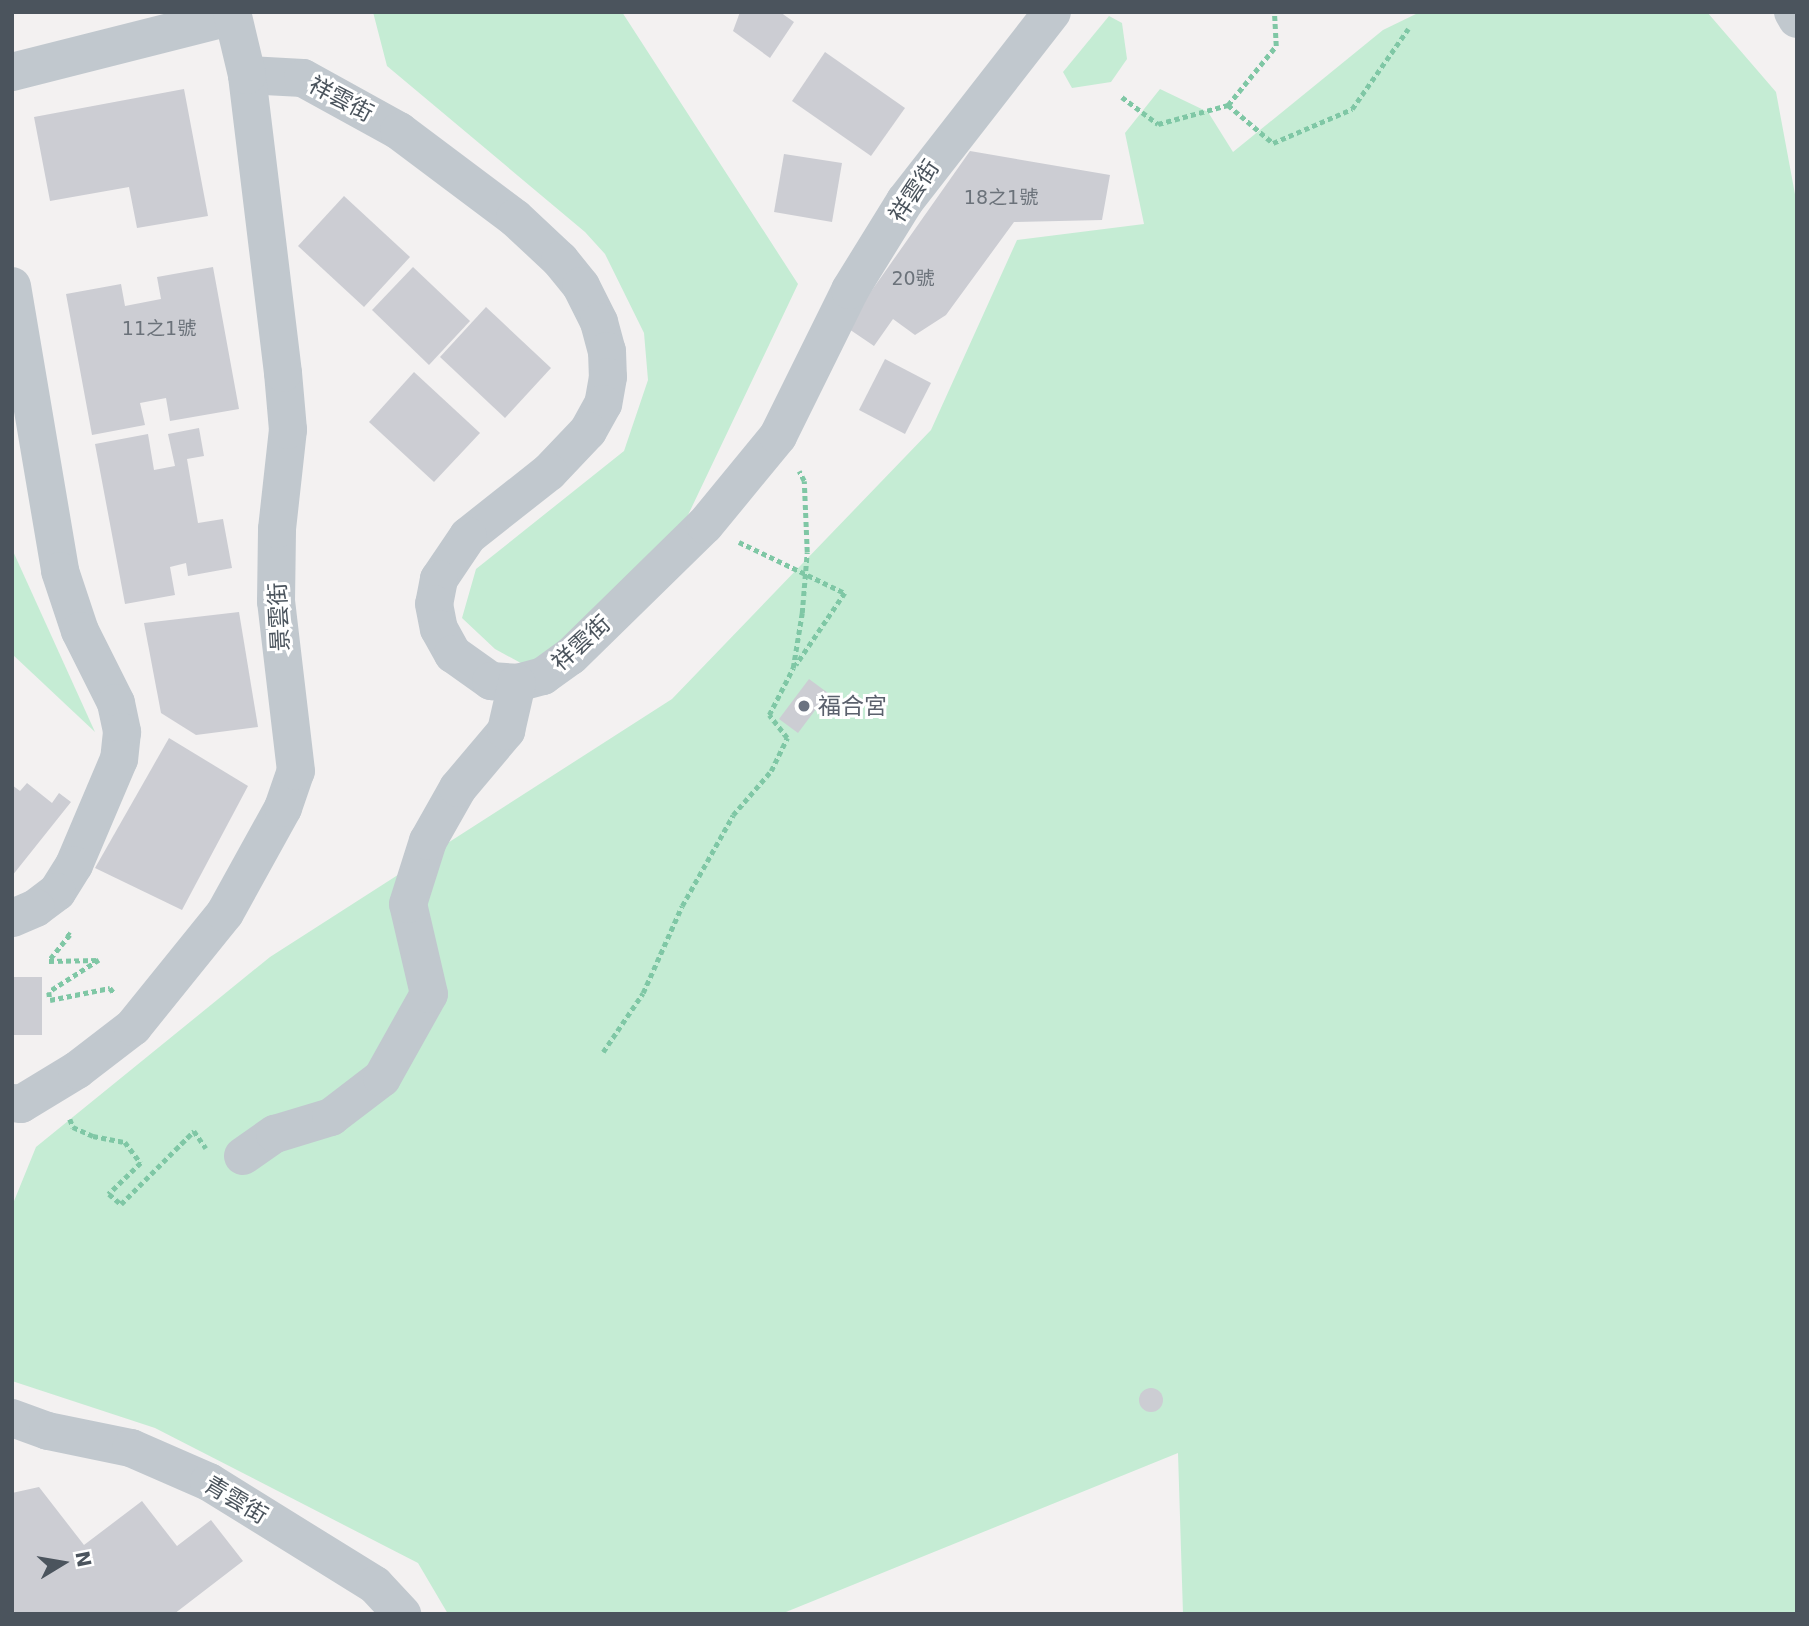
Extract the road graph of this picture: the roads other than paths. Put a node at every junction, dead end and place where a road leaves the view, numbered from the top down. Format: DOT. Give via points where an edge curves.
graph roads {
  1 [pos="1052,12"];
  2 [pos="1793,12"];
  3 [pos="233,14"];
  4 [pos="1797,19"];
  5 [pos="12,72"];
  6 [pos="247,75"];
  7 [pos="12,286"];
  8 [pos="517,683"];
  9 [pos="12,918"];
  10 [pos="15,1109"];
  11 [pos="243,1156"];
  12 [pos="12,1418"];
  13 [pos="48,1431"];
  14 [pos="12,1450"];
  15 [pos="402,1614"];
  1 -- 8 [label="street, 祥雲街" via="905,201 850,290 778,436 705,525 571,656 543,676"];
  2 -- 4 [label="street"];
  3 -- 5 [label="street"];
  3 -- 6 [label="street, 景雲街"];
  6 -- 8 [label="street, 祥雲街" via="303,78 399,131 515,218 560,260 581,286 599,322 608,377 603,404 589,431 549,472 468,536 439,579 435,604 439,629 453,654 491,681"];
  6 -- 10 [label="street, 景雲街" via="288,430 277,529 276,602 296,771 284,808 225,913 133,1027"];
  7 -- 9 [label="street" via="60,571 80,631 116,703 122,732 119,759 74,864 57,892"];
  8 -- 11 [label="street" via="506,731 458,788 428,841 408,904 429,994 382,1078 331,1116 275,1134"];
  12 -- 13 [label="street, 青雲街"];
  13 -- 14 [label="street"];
  13 -- 15 [label="street, 青雲街" via="131,1448 209,1482 374,1585"];
}
